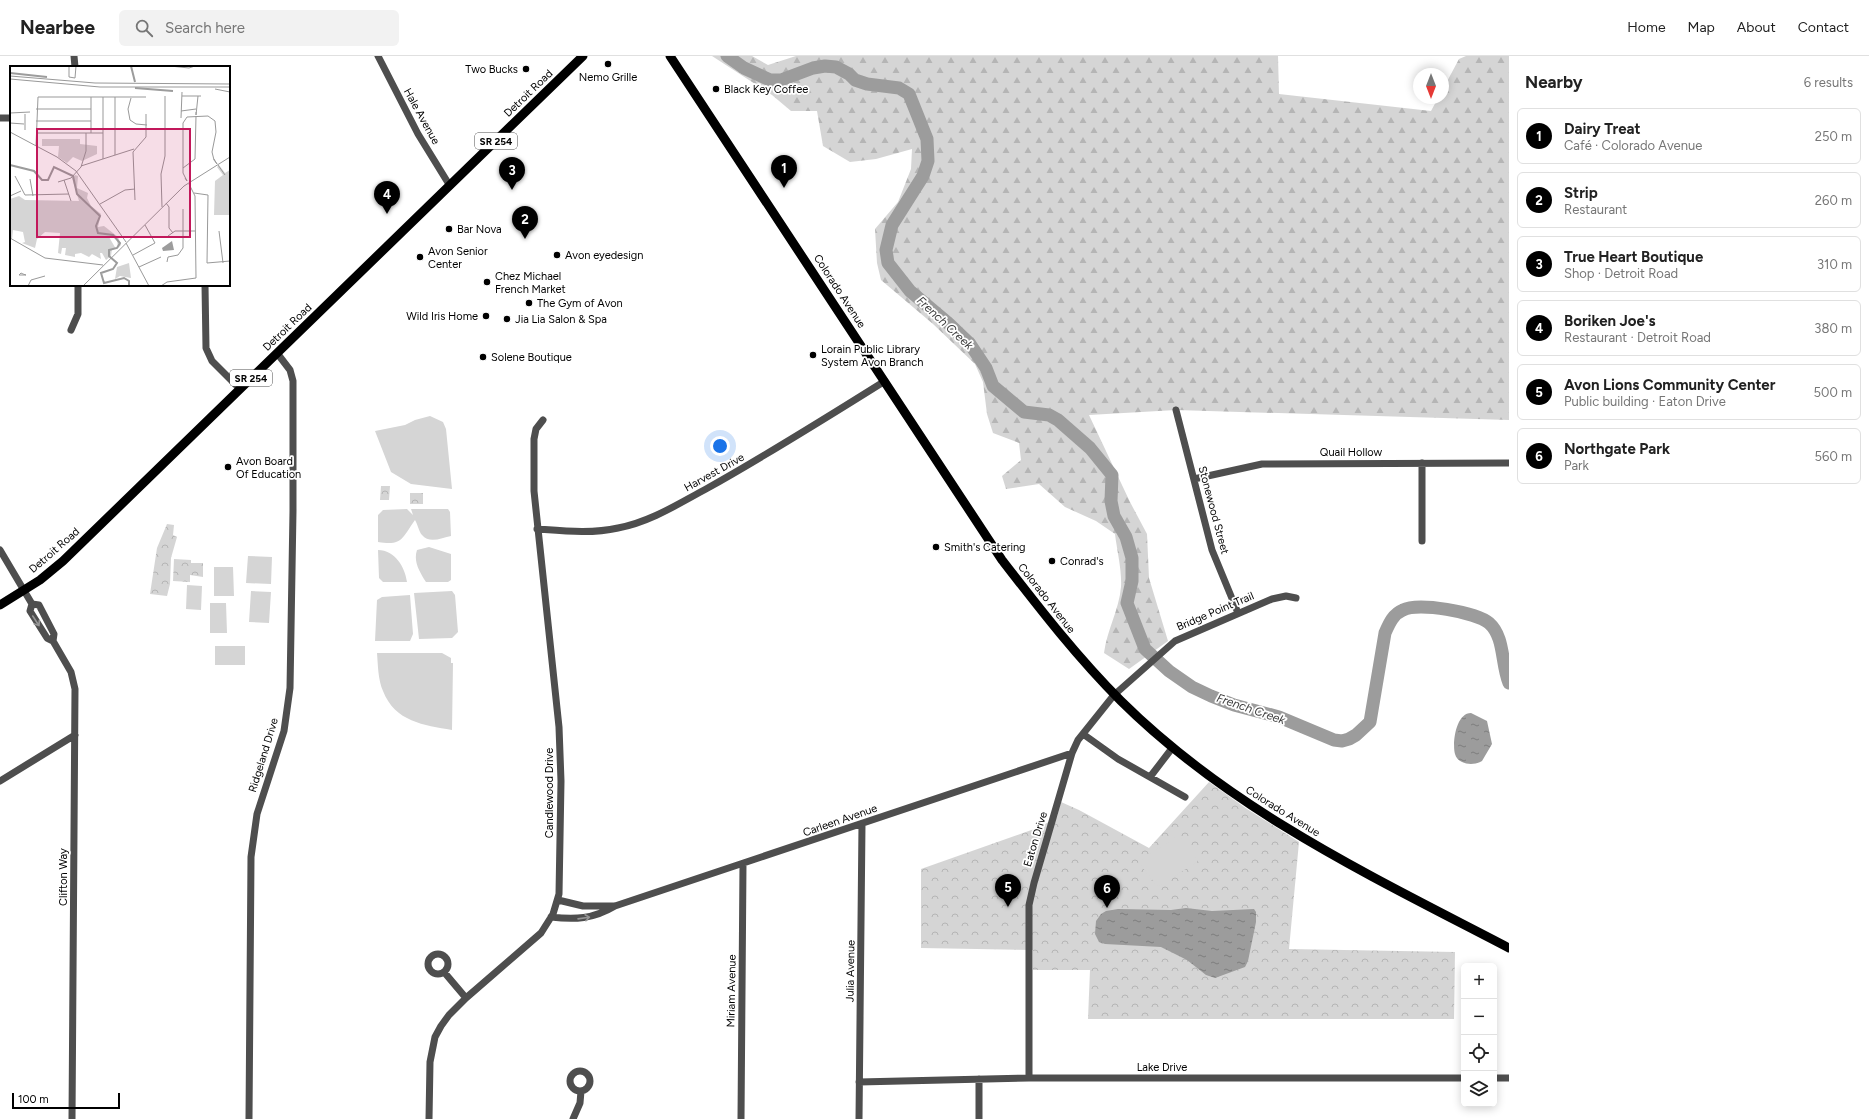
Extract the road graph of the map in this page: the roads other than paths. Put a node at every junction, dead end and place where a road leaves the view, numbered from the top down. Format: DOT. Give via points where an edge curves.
graph roads {
  1 [pos="74,56"];
  2 [pos="378,56"];
  3 [pos="583,56"];
  4 [pos="670,56"];
  5 [pos="75,66"];
  6 [pos="450,186"];
  7 [pos="78,286"];
  8 [pos="205,286"];
  9 [pos="70,330"];
  10 [pos="277,353"];
  11 [pos="885,381"];
  12 [pos="240,389"];
  13 [pos="1176,410"];
  14 [pos="543,420"];
  15 [pos="1422,463"];
  16 [pos="1509,463"];
  17 [pos="1194,479"];
  18 [pos="537,529"];
  19 [pos="1422,541"];
  20 [pos="0,550"];
  21 [pos="24,590"];
  22 [pos="1296,598"];
  23 [pos="32,604"];
  24 [pos="0,605"];
  25 [pos="1238,613"];
  26 [pos="53,641"];
  27 [pos="1114,694"];
  28 [pos="1083,734"];
  29 [pos="75,735"];
  30 [pos="1173,747"];
  31 [pos="1072,753"];
  32 [pos="1150,776"];
  33 [pos="0,781"];
  34 [pos="1185,797"];
  35 [pos="862,824"];
  36 [pos="743,864"];
  37 [pos="558,900"];
  38 [pos="615,906"];
  39 [pos="551,918"];
  40 [pos="1509,948"];
  41 [pos="444,972"];
  42 [pos="466,998"];
  43 [pos="1029,1078"];
  44 [pos="1461,1078"];
  45 [pos="1497,1078"];
  46 [pos="1509,1078"];
  47 [pos="979,1079"];
  48 [pos="860,1082"];
  49 [pos="581,1091"];
  50 [pos="72,1119"];
  51 [pos="250,1119"];
  52 [pos="429,1119"];
  53 [pos="573,1119"];
  54 [pos="741,1119"];
  55 [pos="859,1119"];
  56 [pos="979,1119"];
  1 -- 5 [label="street"];
  2 -- 6 [label="street, Hale Avenue" via="418,134"];
  3 -- 6 [label="main road, Detroit Road / SR 254"];
  4 -- 11 [label="main road, Colorado Avenue"];
  6 -- 10 [label="main road, Detroit Road / SR 254"];
  7 -- 9 [label="street" via="78,314"];
  8 -- 12 [label="street" via="206,348 212,361"];
  10 -- 12 [label="main road, Detroit Road / SR 254"];
  10 -- 51 [label="street, Ridgeland Drive" via="290,370 293,381 290,677 284,731 257,814 252,850"];
  11 -- 18 [label="street, Harvest Drive" via="742,469 646,520 605,531"];
  11 -- 27 [label="main road, Colorado Avenue" via="1015,578 1067,644"];
  12 -- 21 [label="main road, Detroit Road / SR 254" via="63,561"];
  13 -- 17 [label="street, Stonewood Street"];
  14 -- 18 [label="street, Candlewood Drive" via="536,429 533,448"];
  15 -- 16 [label="street, Quail Hollow"];
  15 -- 17 [label="street, Quail Hollow" via="1256,464"];
  15 -- 19 [label="street"];
  17 -- 25 [label="street, Stonewood Street" via="1213,554"];
  18 -- 37 [label="street, Candlewood Drive" via="559,734 561,781"];
  20 -- 21 [label="street, Clifton Way"];
  21 -- 23 [label="street, Clifton Way"];
  21 -- 24 [label="main road, Detroit Road / SR 254"];
  22 -- 25 [label="street, Bridge Point Trail" via="1277,598"];
  23 -- 26 [label="street, Clifton Way, one-way" via="30,611 47,638"];
  23 -- 26 [label="street, Clifton Way" via="39,605 54,634"];
  25 -- 27 [label="street, Bridge Point Trail" via="1184,637 1162,651"];
  26 -- 29 [label="street, Clifton Way" via="74,680"];
  27 -- 28 [label="street, Eaton Drive"];
  27 -- 30 [label="main road, Colorado Avenue"];
  28 -- 31 [label="street, Eaton Drive"];
  28 -- 32 [label="street"];
  29 -- 33 [label="street"];
  29 -- 50 [label="street, Clifton Way"];
  30 -- 32 [label="street"];
  30 -- 40 [label="main road, Colorado Avenue" via="1242,800 1300,837"];
  31 -- 35 [label="street, Carleen Avenue"];
  31 -- 43 [label="street, Eaton Drive" via="1029,905"];
  32 -- 34 [label="street"];
  35 -- 36 [label="street, Carleen Avenue"];
  35 -- 48 [label="street, Julia Avenue"];
  36 -- 38 [label="street, Carleen Avenue"];
  36 -- 54 [label="street, Miriam Avenue"];
  37 -- 38 [label="street, Carleen Avenue" via="583,906"];
  37 -- 39 [label="street, Candlewood Drive"];
  39 -- 38 [label="street, Carleen Avenue, one-way" via="588,918"];
  39 -- 42 [label="street, Candlewood Drive" via="536,938"];
  41 -- 42 [label="street"];
  42 -- 52 [label="street, Candlewood Drive" via="449,1015 435,1037 430,1062"];
  43 -- 44 [label="street, Lake Drive"];
  43 -- 47 [label="street, Lake Drive"];
  45 -- 46 [label="street"];
  47 -- 48 [label="street, Lake Drive"];
  47 -- 56 [label="street"];
  48 -- 55 [label="street, Julia Avenue"];
  49 -- 53 [label="street" via="580,1103"];
}
